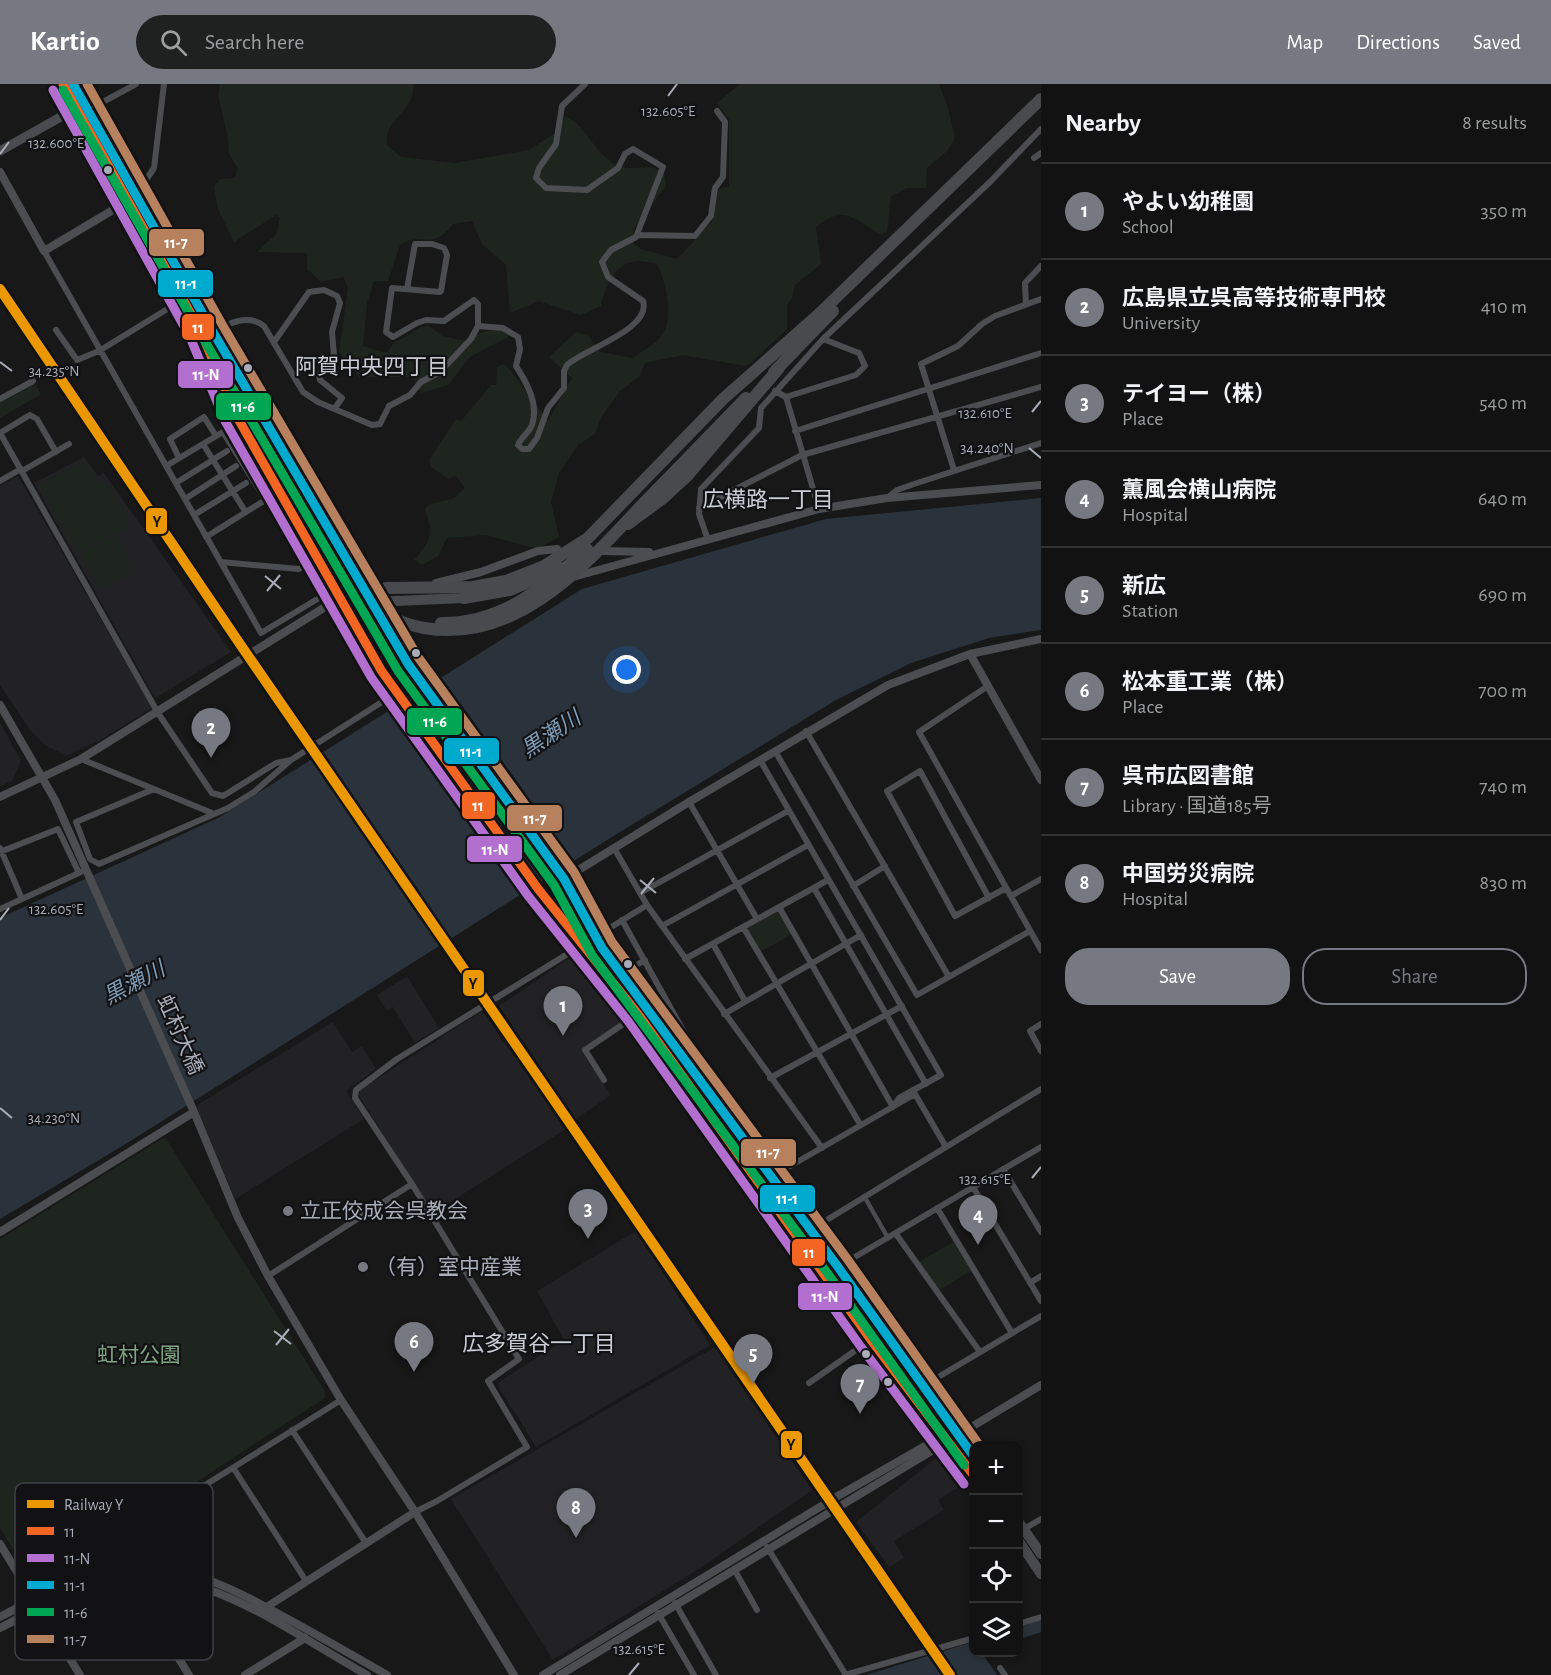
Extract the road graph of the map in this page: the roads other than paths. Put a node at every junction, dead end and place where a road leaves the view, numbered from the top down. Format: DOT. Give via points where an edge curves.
graph roads {
  1 [pos="63,84"];
  2 [pos="73,84"];
  3 [pos="136,84"];
  4 [pos="164,84"];
  5 [pos="585,84"];
  6 [pos="1041,99"];
  7 [pos="83,108"];
  8 [pos="717,111"];
  9 [pos="1041,129"];
  10 [pos="0,151"];
  11 [pos="1041,153"];
  12 [pos="1034,158"];
  13 [pos="0,172"];
  14 [pos="132,199"];
  15 [pos="902,234"];
  16 [pos="637,236"];
  17 [pos="44,251"];
  18 [pos="1041,266"];
  19 [pos="407,289"];
  20 [pos="183,299"];
  21 [pos="1041,299"];
  22 [pos="1026,304"];
  23 [pos="478,327"];
  24 [pos="57,330"];
  25 [pos="208,335"];
  26 [pos="823,339"];
  27 [pos="274,342"];
  28 [pos="99,351"];
  29 [pos="779,351"];
  30 [pos="1041,353"];
  31 [pos="779,368"];
  32 [pos="33,381"];
  33 [pos="1041,387"];
  34 [pos="928,388"];
  35 [pos="775,391"];
  36 [pos="786,397"];
  37 [pos="0,399"];
  38 [pos="335,408"];
  39 [pos="936,415"];
  40 [pos="795,430"];
  41 [pos="0,433"];
  42 [pos="216,436"];
  43 [pos="1041,443"];
  44 [pos="69,444"];
  45 [pos="203,444"];
  46 [pos="227,451"];
  47 [pos="56,452"];
  48 [pos="802,454"];
  49 [pos="179,458"];
  50 [pos="213,460"];
  51 [pos="166,466"];
  52 [pos="236,466"];
  53 [pos="21,470"];
  54 [pos="954,470"];
  55 [pos="222,475"];
  56 [pos="0,481"];
  57 [pos="176,483"];
  58 [pos="246,483"];
  59 [pos="1041,485"];
  60 [pos="232,492"];
  61 [pos="278,492"];
  62 [pos="887,498"];
  63 [pos="185,499"];
  64 [pos="265,499"];
  65 [pos="637,504"];
  66 [pos="699,508"];
  67 [pos="819,509"];
  68 [pos="245,511"];
  69 [pos="194,515"];
  70 [pos="206,537"];
  71 [pos="708,540"];
  72 [pos="557,549"];
  73 [pos="674,550"];
  74 [pos="603,551"];
  75 [pos="316,559"];
  76 [pos="221,562"];
  77 [pos="365,587"];
  78 [pos="386,588"];
  79 [pos="464,598"];
  80 [pos="338,599"];
  81 [pos="373,602"];
  82 [pos="1041,639"];
  83 [pos="970,654"];
  84 [pos="988,686"];
  85 [pos="399,696"];
  86 [pos="0,705"];
  87 [pos="158,713"];
  88 [pos="806,731"];
  89 [pos="775,751"];
  90 [pos="81,759"];
  91 [pos="291,760"];
  92 [pos="760,760"];
  93 [pos="42,778"];
  94 [pos="1041,780"];
  95 [pos="154,789"];
  96 [pos="0,797"];
  97 [pos="689,802"];
  98 [pos="788,811"];
  99 [pos="212,814"];
  100 [pos="808,845"];
  101 [pos="614,848"];
  102 [pos="0,851"];
  103 [pos="719,851"];
  104 [pos="885,866"];
  105 [pos="88,870"];
  106 [pos="563,878"];
  107 [pos="1041,879"];
  108 [pos="828,880"];
  109 [pos="737,884"];
  110 [pos="853,886"];
  111 [pos="814,888"];
  112 [pos="1006,888"];
  113 [pos="640,893"];
  114 [pos="1011,896"];
  115 [pos="989,898"];
  116 [pos="22,899"];
  117 [pos="647,905"];
  118 [pos="779,907"];
  119 [pos="0,909"];
  120 [pos="757,918"];
  121 [pos="622,920"];
  122 [pos="662,926"];
  123 [pos="743,927"];
  124 [pos="1030,931"];
  125 [pos="861,935"];
  126 [pos="595,936"];
  127 [pos="713,944"];
  128 [pos="846,944"];
  129 [pos="584,945"];
  130 [pos="1041,950"];
  131 [pos="686,959"];
  132 [pos="645,960"];
  133 [pos="811,964"];
  134 [pos="622,974"];
  135 [pos="949,977"];
  136 [pos="776,984"];
  137 [pos="745,1000"];
  138 [pos="902,1006"];
  139 [pos="638,1014"];
  140 [pos="724,1014"];
  141 [pos="886,1015"];
  142 [pos="1041,1024"];
  143 [pos="851,1034"];
  144 [pos="1041,1051"];
  145 [pos="818,1052"];
  146 [pos="698,1078"];
  147 [pos="770,1078"];
  148 [pos="604,1080"];
  149 [pos="926,1084"];
  150 [pos="1041,1089"];
  151 [pos="893,1107"];
  152 [pos="194,1112"];
  153 [pos="860,1124"];
  154 [pos="946,1147"];
  155 [pos="1041,1147"];
  156 [pos="822,1148"];
  157 [pos="1004,1169"];
  158 [pos="771,1177"];
  159 [pos="412,1184"];
  160 [pos="974,1187"];
  161 [pos="864,1196"];
  162 [pos="938,1208"];
  163 [pos="810,1229"];
  164 [pos="0,1232"];
  165 [pos="1041,1232"];
  166 [pos="896,1234"];
  167 [pos="799,1237"];
  168 [pos="888,1238"];
  169 [pos="838,1267"];
  170 [pos="268,1276"];
  171 [pos="1041,1276"];
  172 [pos="1030,1283"];
  173 [pos="1041,1301"];
  174 [pos="1041,1316"];
  175 [pos="883,1331"];
  176 [pos="1012,1333"];
  177 [pos="871,1340"];
  178 [pos="980,1352"];
  179 [pos="809,1383"];
  180 [pos="1041,1385"];
  181 [pos="922,1386"];
  182 [pos="341,1400"];
  183 [pos="292,1430"];
  184 [pos="952,1438"];
  185 [pos="969,1453"];
  186 [pos="969,1468"];
  187 [pos="234,1469"];
  188 [pos="211,1483"];
  189 [pos="415,1512"];
  190 [pos="1041,1519"];
  191 [pos="1023,1524"];
  192 [pos="1023,1528"];
  193 [pos="366,1543"];
  194 [pos="0,1544"];
  195 [pos="766,1545"];
  196 [pos="1023,1547"];
  197 [pos="1041,1554"];
  198 [pos="15,1569"];
  199 [pos="734,1569"];
  200 [pos="1041,1574"];
  201 [pos="213,1580"];
  202 [pos="306,1581"];
  203 [pos="706,1581"];
  204 [pos="213,1590"];
  205 [pos="674,1601"];
  206 [pos="266,1606"];
  207 [pos="15,1610"];
  208 [pos="757,1610"];
  209 [pos="656,1611"];
  210 [pos="260,1615"];
  211 [pos="0,1617"];
  212 [pos="1041,1617"];
  213 [pos="15,1620"];
  214 [pos="1023,1622"];
  215 [pos="0,1628"];
  216 [pos="313,1633"];
  217 [pos="303,1639"];
  218 [pos="969,1639"];
  219 [pos="71,1660"];
  220 [pos="180,1660"];
  221 [pos="1000,1668"];
  222 [pos="560,1673"];
  223 [pos="80,1675"];
  224 [pos="189,1675"];
  225 [pos="245,1675"];
  226 [pos="367,1675"];
  227 [pos="387,1675"];
  228 [pos="514,1675"];
  229 [pos="543,1675"];
  230 [pos="694,1675"];
  231 [pos="716,1675"];
  232 [pos="845,1675"];
  233 [pos="1005,1675"];
  1 -- 7 [label="highway"];
  2 -- 7 [label="highway"];
  3 -- 7 [label="street"];
  4 -- 14 [label="street" via="154,168"];
  5 -- 16 [label="street" via="562,105 556,144 536,178 546,188 587,190 618,168 630,150 658,163 663,167 662,173"];
  6 -- 15 [label="highway"];
  7 -- 10 [label="main road"];
  7 -- 14 [label="highway"];
  8 -- 16 [label="street" via="725,122 723,172 708,221 695,236"];
  9 -- 26 [label="street"];
  11 -- 12 [label="street"];
  13 -- 17 [label="street"];
  14 -- 17 [label="street"];
  14 -- 20 [label="highway"];
  14 -- 25 [label="highway"];
  15 -- 29 [label="highway"];
  15 -- 31 [label="highway"];
  16 -- 23 [label="street" via="611,250 602,262 608,277 642,301 641,318 623,333 567,365 564,388 545,414 529,449 518,445 532,424 534,410 527,381 516,366 518,337 502,328"];
  17 -- 28 [label="street"];
  18 -- 22 [label="street" via="1025,283"];
  19 -- 19 [label="street" via="441,291 447,255 444,248 415,244"];
  19 -- 23 [label="street" via="391,290 385,325 389,335 399,335 426,320 444,321 474,300 478,304"];
  20 -- 25 [label="highway"];
  20 -- 28 [label="street"];
  21 -- 22 [label="street"];
  22 -- 34 [label="street" via="995,316 958,346 921,364"];
  23 -- 38 [label="street" via="440,372 389,406 380,424 372,425"];
  24 -- 28 [label="street" via="77,360"];
  25 -- 27 [label="street" via="235,321 258,322"];
  25 -- 61 [label="highway" via="236,415"];
  25 -- 65 [label="highway, bridge" via="330,563 359,597 400,621 442,631 490,625 522,612 579,568"];
  25 -- 77 [label="highway"];
  26 -- 35 [label="street"];
  26 -- 36 [label="street" via="859,353 865,366 856,375"];
  27 -- 38 [label="street" via="303,392"];
  27 -- 38 [label="street" via="309,292 324,290 337,296 339,308 332,332 334,355 320,375 320,380 342,398"];
  28 -- 51 [label="street"];
  29 -- 65 [label="highway"];
  29 -- 78 [label="highway" via="723,399 588,538 559,557 525,575 488,585"];
  30 -- 34 [label="street"];
  31 -- 65 [label="highway"];
  31 -- 79 [label="highway" via="707,454 656,504 556,571 510,590"];
  32 -- 37 [label="street"];
  33 -- 39 [label="street"];
  34 -- 39 [label="street"];
  34 -- 40 [label="street"];
  35 -- 36 [label="street"];
  35 -- 66 [label="street" via="761,408 759,428 700,489"];
  36 -- 40 [label="street"];
  39 -- 48 [label="street"];
  39 -- 54 [label="street"];
  40 -- 48 [label="street"];
  41 -- 47 [label="street" via="30,415 38,419"];
  41 -- 53 [label="street"];
  42 -- 45 [label="street"];
  42 -- 49 [label="street" via="204,417 170,439"];
  42 -- 64 [label="street" via="223,432"];
  43 -- 54 [label="street"];
  44 -- 47 [label="street"];
  45 -- 49 [label="street"];
  45 -- 50 [label="street"];
  46 -- 50 [label="street"];
  47 -- 53 [label="street"];
  48 -- 66 [label="street"];
  48 -- 67 [label="street"];
  49 -- 51 [label="street"];
  50 -- 55 [label="street"];
  50 -- 57 [label="street"];
  51 -- 57 [label="street"];
  52 -- 55 [label="street"];
  53 -- 56 [label="street"];
  53 -- 87 [label="street"];
  54 -- 62 [label="street" via="897,490"];
  55 -- 60 [label="street"];
  55 -- 63 [label="street"];
  57 -- 63 [label="street"];
  58 -- 60 [label="street"];
  59 -- 62 [label="street"];
  60 -- 68 [label="street"];
  60 -- 69 [label="street"];
  61 -- 64 [label="street"];
  61 -- 75 [label="highway"];
  62 -- 67 [label="street"];
  63 -- 69 [label="street"];
  64 -- 68 [label="street"];
  66 -- 71 [label="street"];
  67 -- 71 [label="street"];
  68 -- 70 [label="street"];
  69 -- 70 [label="street"];
  70 -- 76 [label="street"];
  71 -- 73 [label="street"];
  72 -- 78 [label="street" via="538,551 458,578"];
  73 -- 74 [label="street"];
  73 -- 79 [label="street" via="534,592"];
  75 -- 76 [label="street" via="298,570"];
  75 -- 80 [label="highway"];
  76 -- 80 [label="street" via="261,633 324,595"];
  77 -- 78 [label="highway"];
  77 -- 80 [label="highway"];
  77 -- 81 [label="highway"];
  79 -- 81 [label="highway"];
  80 -- 81 [label="highway"];
  80 -- 85 [label="highway"];
  80 -- 87 [label="street"];
  81 -- 106 [label="highway" via="418,678"];
  82 -- 83 [label="street"];
  83 -- 84 [label="street"];
  83 -- 88 [label="street" via="888,685"];
  84 -- 94 [label="street"];
  84 -- 112 [label="street" via="919,732"];
  85 -- 91 [label="street"];
  85 -- 129 [label="highway" via="539,890"];
  86 -- 93 [label="street, 虹村大橋"];
  87 -- 90 [label="street"];
  87 -- 91 [label="street" via="212,793 223,796 276,763"];
  88 -- 89 [label="street"];
  88 -- 104 [label="street"];
  89 -- 92 [label="street"];
  89 -- 110 [label="street"];
  90 -- 93 [label="street"];
  90 -- 95 [label="street"];
  91 -- 99 [label="street" via="254,792"];
  92 -- 97 [label="street"];
  92 -- 98 [label="street"];
  93 -- 96 [label="street"];
  93 -- 105 [label="street, 虹村大橋"];
  95 -- 99 [label="street"];
  95 -- 105 [label="street" via="76,822 90,859"];
  97 -- 101 [label="street"];
  97 -- 103 [label="street"];
  98 -- 100 [label="street"];
  98 -- 103 [label="street"];
  99 -- 105 [label="street"];
  100 -- 108 [label="street"];
  100 -- 109 [label="street"];
  101 -- 106 [label="street"];
  101 -- 113 [label="street"];
  102 -- 105 [label="street" via="58,829"];
  102 -- 116 [label="street"];
  103 -- 109 [label="street"];
  103 -- 113 [label="street"];
  104 -- 110 [label="street"];
  104 -- 135 [label="street"];
  105 -- 116 [label="street"];
  105 -- 152 [label="street, 虹村大橋"];
  106 -- 126 [label="highway"];
  107 -- 114 [label="street"];
  108 -- 111 [label="street"];
  108 -- 125 [label="street"];
  109 -- 120 [label="street"];
  109 -- 122 [label="street"];
  110 -- 135 [label="street" via="917,995"];
  111 -- 118 [label="street"];
  111 -- 128 [label="street"];
  112 -- 114 [label="street"];
  112 -- 115 [label="street"];
  113 -- 117 [label="street"];
  114 -- 124 [label="street"];
  115 -- 115 [label="street" via="955,916 887,791 920,771"];
  116 -- 119 [label="street"];
  117 -- 121 [label="street"];
  117 -- 122 [label="street"];
  118 -- 120 [label="street"];
  118 -- 133 [label="street"];
  120 -- 123 [label="street"];
  121 -- 126 [label="street"];
  121 -- 132 [label="street"];
  122 -- 131 [label="street"];
  123 -- 127 [label="street"];
  123 -- 136 [label="street"];
  124 -- 130 [label="street"];
  124 -- 135 [label="street"];
  125 -- 128 [label="street"];
  125 -- 138 [label="street"];
  126 -- 129 [label="street"];
  126 -- 134 [label="highway"];
  127 -- 131 [label="street"];
  127 -- 137 [label="street"];
  128 -- 133 [label="street"];
  128 -- 141 [label="street"];
  129 -- 139 [label="highway"];
  129 -- 159 [label="street" via="407,1053 356,1090 354,1098"];
  131 -- 140 [label="street"];
  132 -- 134 [label="street"];
  132 -- 146 [label="street" via="700,1061 703,1071"];
  133 -- 136 [label="street"];
  133 -- 143 [label="street"];
  134 -- 146 [label="highway"];
  136 -- 137 [label="street"];
  136 -- 145 [label="street"];
  137 -- 140 [label="street"];
  138 -- 141 [label="street"];
  138 -- 149 [label="street" via="941,1075"];
  139 -- 148 [label="street" via="585,1050"];
  139 -- 167 [label="highway"];
  140 -- 147 [label="street"];
  141 -- 143 [label="street"];
  141 -- 149 [label="street"];
  142 -- 144 [label="street" via="1029,1031"];
  143 -- 145 [label="street"];
  143 -- 151 [label="street"];
  145 -- 147 [label="street"];
  145 -- 153 [label="street"];
  146 -- 158 [label="highway"];
  147 -- 156 [label="street"];
  149 -- 151 [label="street" via="899,1098"];
  150 -- 154 [label="street"];
  151 -- 153 [label="street"];
  151 -- 154 [label="street" via="915,1094"];
  152 -- 164 [label="street"];
  152 -- 170 [label="street, 虹村大橋" via="238,1218"];
  153 -- 156 [label="street"];
  154 -- 161 [label="street"];
  155 -- 157 [label="street"];
  156 -- 158 [label="street"];
  157 -- 160 [label="street"];
  157 -- 165 [label="street"];
  158 -- 163 [label="highway"];
  159 -- 170 [label="street"];
  159 -- 189 [label="street" via="519,1359 488,1381 527,1447"];
  160 -- 162 [label="street"];
  160 -- 172 [label="street"];
  161 -- 163 [label="street"];
  161 -- 168 [label="street"];
  162 -- 166 [label="street"];
  162 -- 176 [label="street"];
  163 -- 167 [label="street"];
  163 -- 169 [label="highway"];
  166 -- 168 [label="street"];
  166 -- 178 [label="street"];
  167 -- 177 [label="highway"];
  168 -- 169 [label="street"];
  169 -- 175 [label="highway"];
  170 -- 182 [label="street, 虹村大橋"];
  171 -- 172 [label="street"];
  172 -- 173 [label="street"];
  174 -- 176 [label="street"];
  175 -- 177 [label="street"];
  175 -- 181 [label="highway"];
  176 -- 178 [label="street"];
  177 -- 179 [label="street"];
  177 -- 184 [label="highway"];
  178 -- 181 [label="street"];
  180 -- 184 [label="street"];
  181 -- 184 [label="highway"];
  182 -- 183 [label="street"];
  182 -- 189 [label="street, 虹村大橋"];
  183 -- 187 [label="street"];
  183 -- 193 [label="street"];
  184 -- 185 [label="highway"];
  184 -- 186 [label="highway"];
  184 -- 195 [label="street"];
  184 -- 195 [label="street" via="925,1446 838,1496"];
  187 -- 188 [label="street"];
  187 -- 202 [label="street"];
  189 -- 193 [label="street"];
  189 -- 228 [label="street, 虹村大橋"];
  190 -- 191 [label="street"];
  192 -- 197 [label="highway"];
  193 -- 202 [label="street"];
  194 -- 198 [label="street"];
  195 -- 199 [label="street"];
  195 -- 203 [label="street"];
  195 -- 232 [label="street"];
  196 -- 200 [label="highway"];
  199 -- 203 [label="street"];
  199 -- 208 [label="street"];
  201 -- 206 [label="street"];
  202 -- 206 [label="street"];
  203 -- 205 [label="street"];
  204 -- 210 [label="street"];
  205 -- 209 [label="street"];
  205 -- 231 [label="street"];
  206 -- 210 [label="street"];
  206 -- 216 [label="street"];
  207 -- 211 [label="street"];
  209 -- 222 [label="street"];
  209 -- 230 [label="street"];
  210 -- 217 [label="street"];
  212 -- 214 [label="street"];
  213 -- 215 [label="street"];
  216 -- 217 [label="street"];
  216 -- 227 [label="street"];
  217 -- 225 [label="street"];
  217 -- 226 [label="street"];
  218 -- 232 [label="street"];
  219 -- 223 [label="street"];
  220 -- 224 [label="street"];
  221 -- 233 [label="street"];
  222 -- 229 [label="street"];
}
